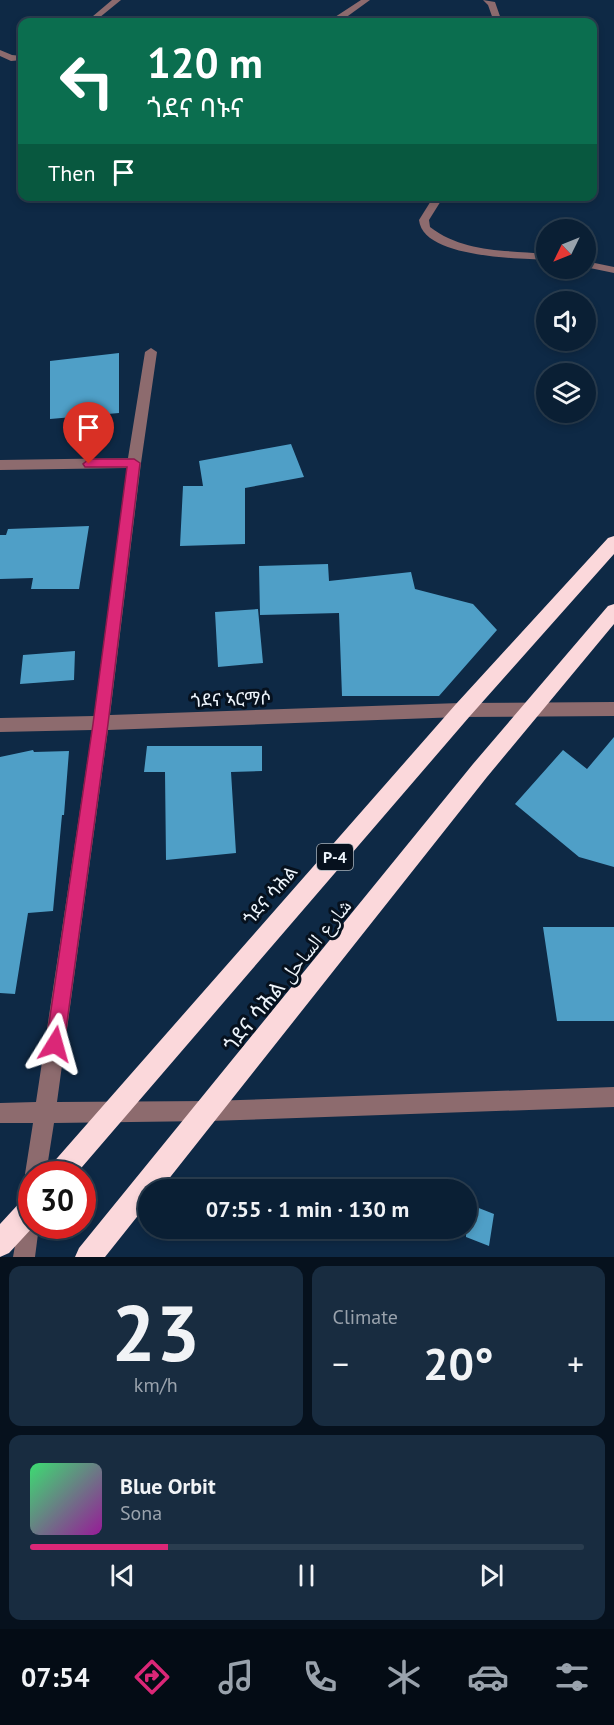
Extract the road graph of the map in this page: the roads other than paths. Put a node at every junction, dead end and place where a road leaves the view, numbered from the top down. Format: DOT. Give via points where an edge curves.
graph roads {
  1 [pos="117,0"];
  2 [pos="366,0"];
  3 [pos="487,0"];
  4 [pos="95,18"];
  5 [pos="340,18"];
  6 [pos="497,18"];
  7 [pos="0,53"];
  8 [pos="18,58"];
  9 [pos="436,201"];
  10 [pos="536,257"];
  11 [pos="596,266"];
  12 [pos="614,270"];
  13 [pos="152,352"];
  14 [pos="134,463"];
  15 [pos="0,465"];
  16 [pos="614,543"];
  17 [pos="614,610"];
  18 [pos="530,708"];
  19 [pos="614,709"];
  20 [pos="463,710"];
  21 [pos="101,724"];
  22 [pos="0,725"];
  23 [pos="614,1097"];
  24 [pos="209,1111"];
  25 [pos="46,1112"];
  26 [pos="114,1112"];
  27 [pos="0,1113"];
  28 [pos="38,1161"];
  29 [pos="71,1161"];
  30 [pos="18,1223"];
  31 [pos="27,1239"];
  32 [pos="0,1244"];
  33 [pos="24,1257"];
  34 [pos="88,1257"];
  1 -- 4 [label="street"];
  2 -- 5 [label="street"];
  3 -- 6 [label="street"];
  7 -- 8 [label="street"];
  9 -- 10 [label="street" via="424,220 425,228 435,238 450,246 476,251"];
  11 -- 12 [label="street"];
  13 -- 14 [label="street"];
  14 -- 15 [label="street"];
  14 -- 21 [label="street"];
  16 -- 20 [label="highway, ጎደና ሳሕል / P-4"];
  17 -- 18 [label="highway, ጎደና ሳሕል شارع الساحل"];
  18 -- 19 [label="street, ጎደና ኣርማሶ"];
  18 -- 20 [label="street, ጎደና ኣርማሶ"];
  18 -- 24 [label="highway, ጎደና ሳሕል شارع الساحل"];
  20 -- 21 [label="street, ጎደና ኣርማሶ"];
  20 -- 26 [label="highway, ጎደና ሳሕል / P-4"];
  21 -- 22 [label="street, ጎደና ኣርማሶ"];
  21 -- 25 [label="street"];
  23 -- 24 [label="street"];
  24 -- 26 [label="street"];
  24 -- 34 [label="highway, ጎደና ሳሕል شارع الساحل"];
  25 -- 26 [label="street"];
  25 -- 27 [label="street"];
  25 -- 28 [label="street"];
  26 -- 29 [label="highway, ጎደና ሳሕል / P-4"];
  30 -- 32 [label="highway"];
  31 -- 33 [label="street"];
}
